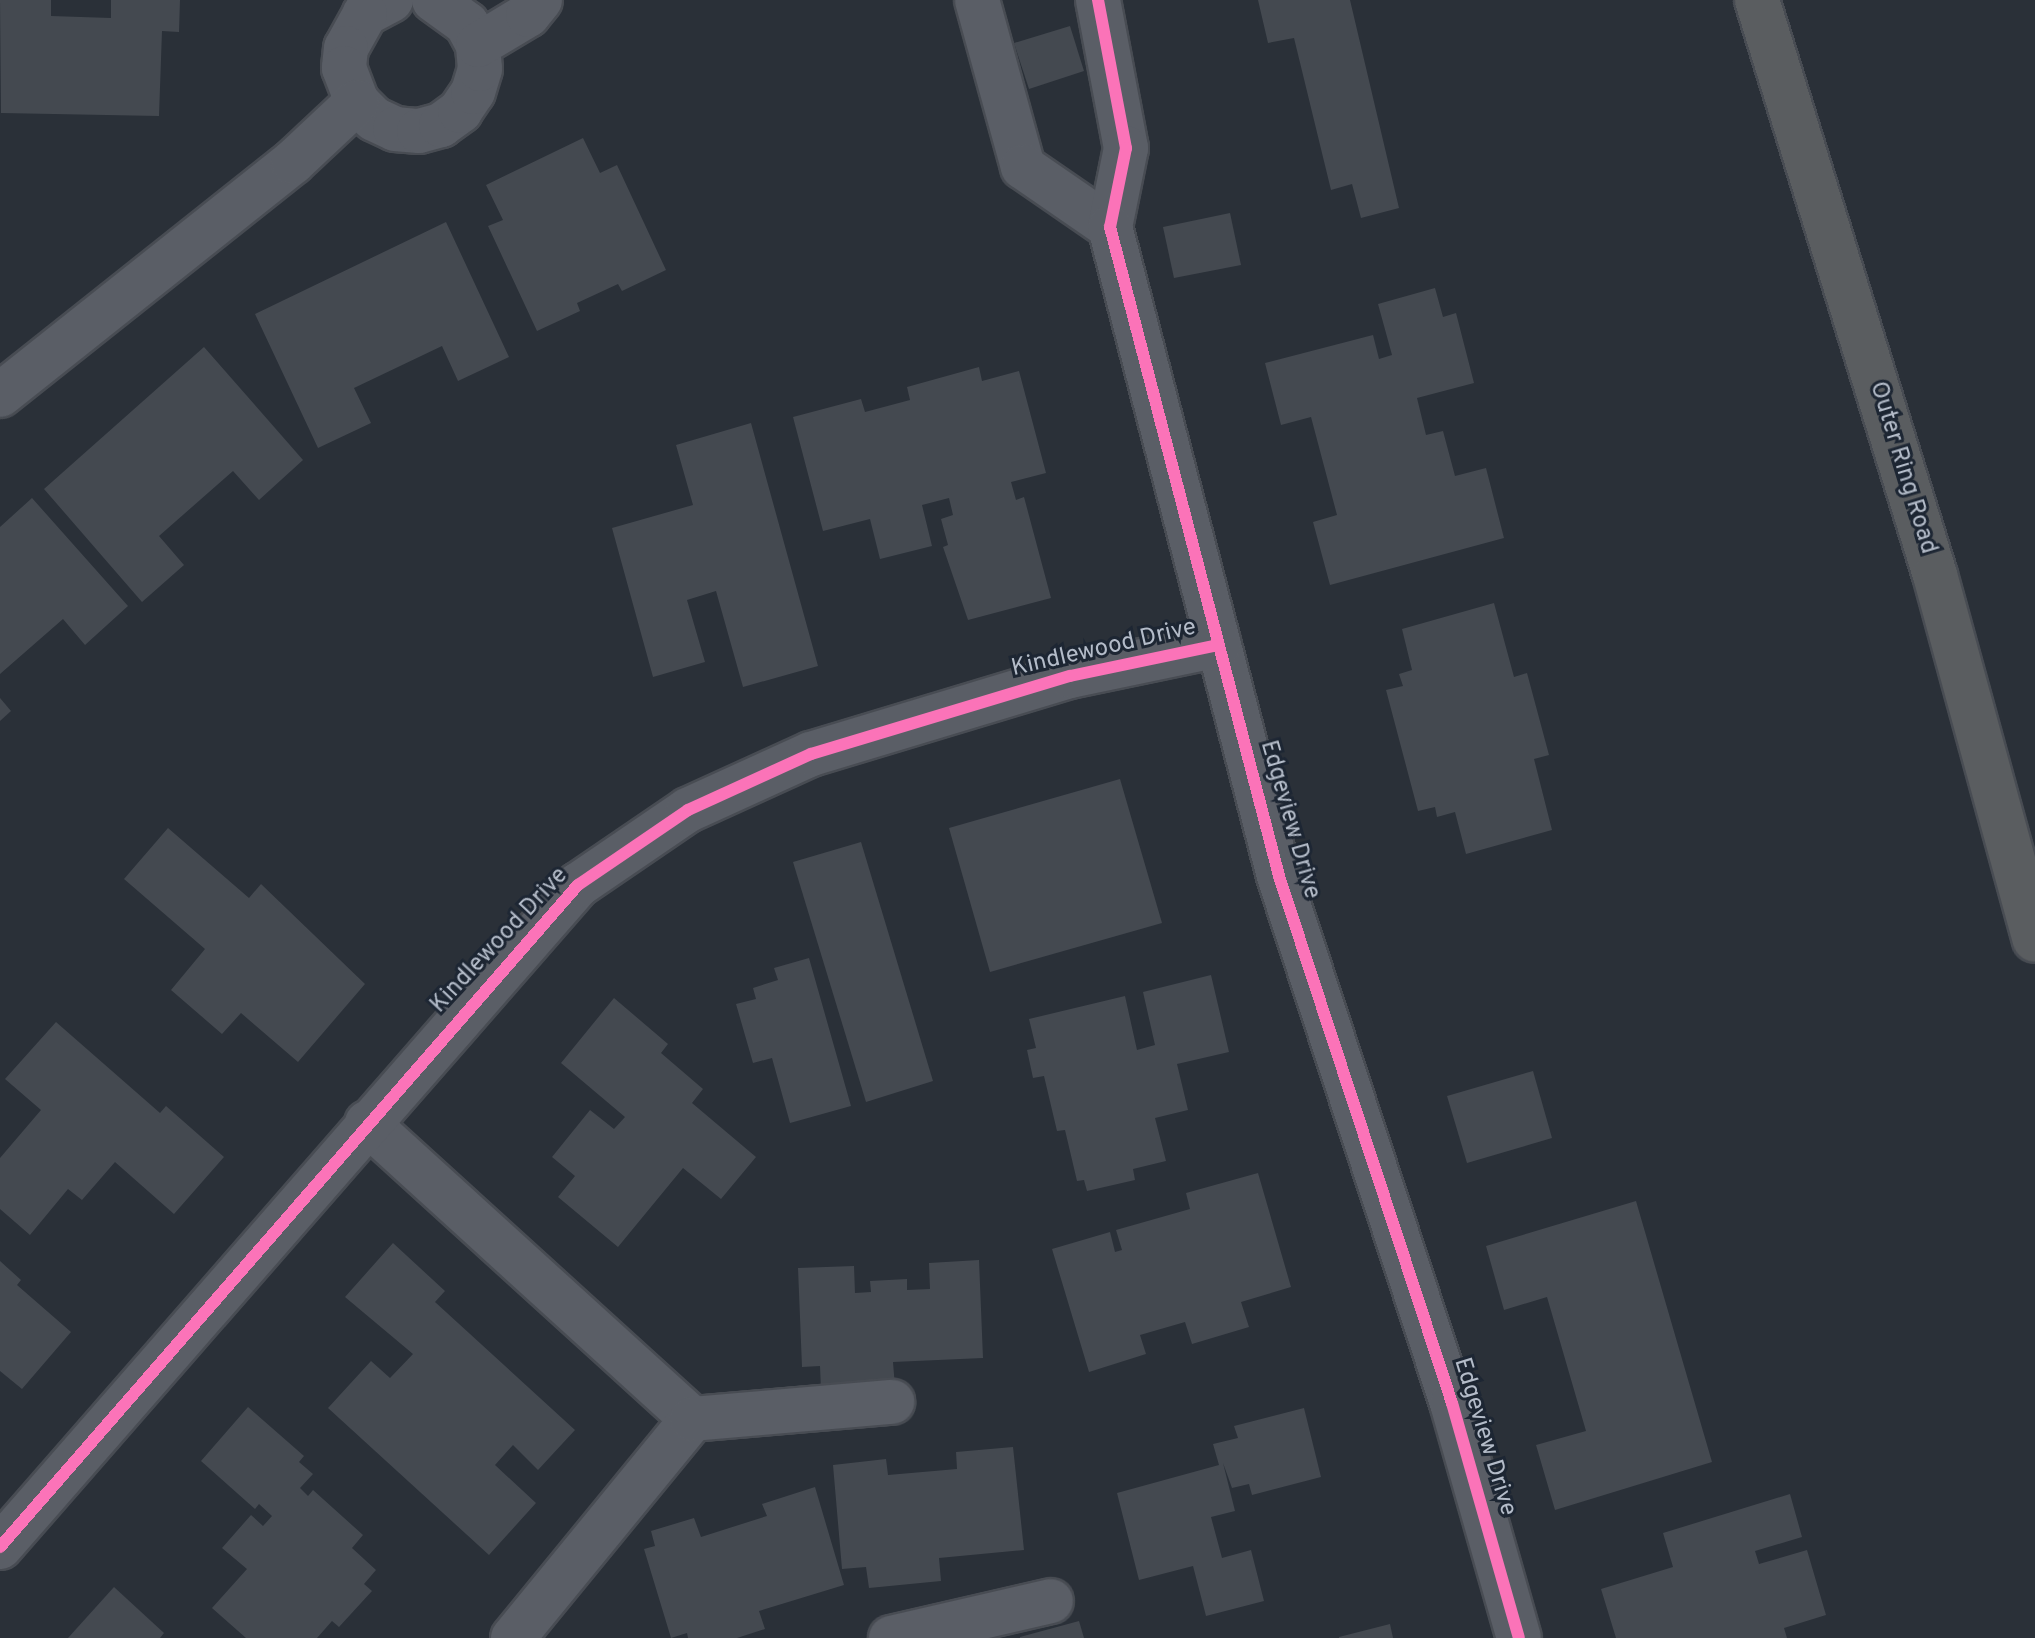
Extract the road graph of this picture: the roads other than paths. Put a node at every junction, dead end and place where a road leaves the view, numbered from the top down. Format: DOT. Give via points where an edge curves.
graph roads {
  1 [pos="434,0"];
  2 [pos="540,0"];
  3 [pos="977,0"];
  4 [pos="1098,0"];
  5 [pos="1757,0"];
  6 [pos="368,5"];
  7 [pos="478,45"];
  8 [pos="357,102"];
  9 [pos="1110,227"];
  10 [pos="0,395"];
  11 [pos="1219,645"];
  12 [pos="2035,940"];
  13 [pos="367,1123"];
  14 [pos="892,1402"];
  15 [pos="692,1419"];
  16 [pos="0,1547"];
  17 [pos="1051,1601"];
  18 [pos="513,1638"];
  19 [pos="891,1638"];
  20 [pos="1519,1638"];
  1 -- 7 [label="street" via="467,24"];
  2 -- 7 [label="street" via="528,15"];
  3 -- 9 [label="street" via="1023,167"];
  4 -- 9 [label="street, Edgeview Drive" via="1126,148"];
  5 -- 12 [label="highway, Outer Ring Road" via="1935,575"];
  6 -- 8 [label="street" via="346,48 344,68"];
  7 -- 8 [label="street" via="480,69 473,92 441,125 395,129"];
  8 -- 10 [label="street" via="293,162"];
  9 -- 11 [label="street, Edgeview Drive"];
  11 -- 13 [label="street, Kindlewood Drive" via="1070,676 896,727 811,754 688,810 578,885"];
  11 -- 20 [label="street, Edgeview Drive" via="1279,876 1452,1403"];
  13 -- 15 [label="street"];
  13 -- 16 [label="street, Kindlewood Drive"];
  14 -- 15 [label="street"];
  15 -- 18 [label="street"];
  17 -- 19 [label="street"];
}
